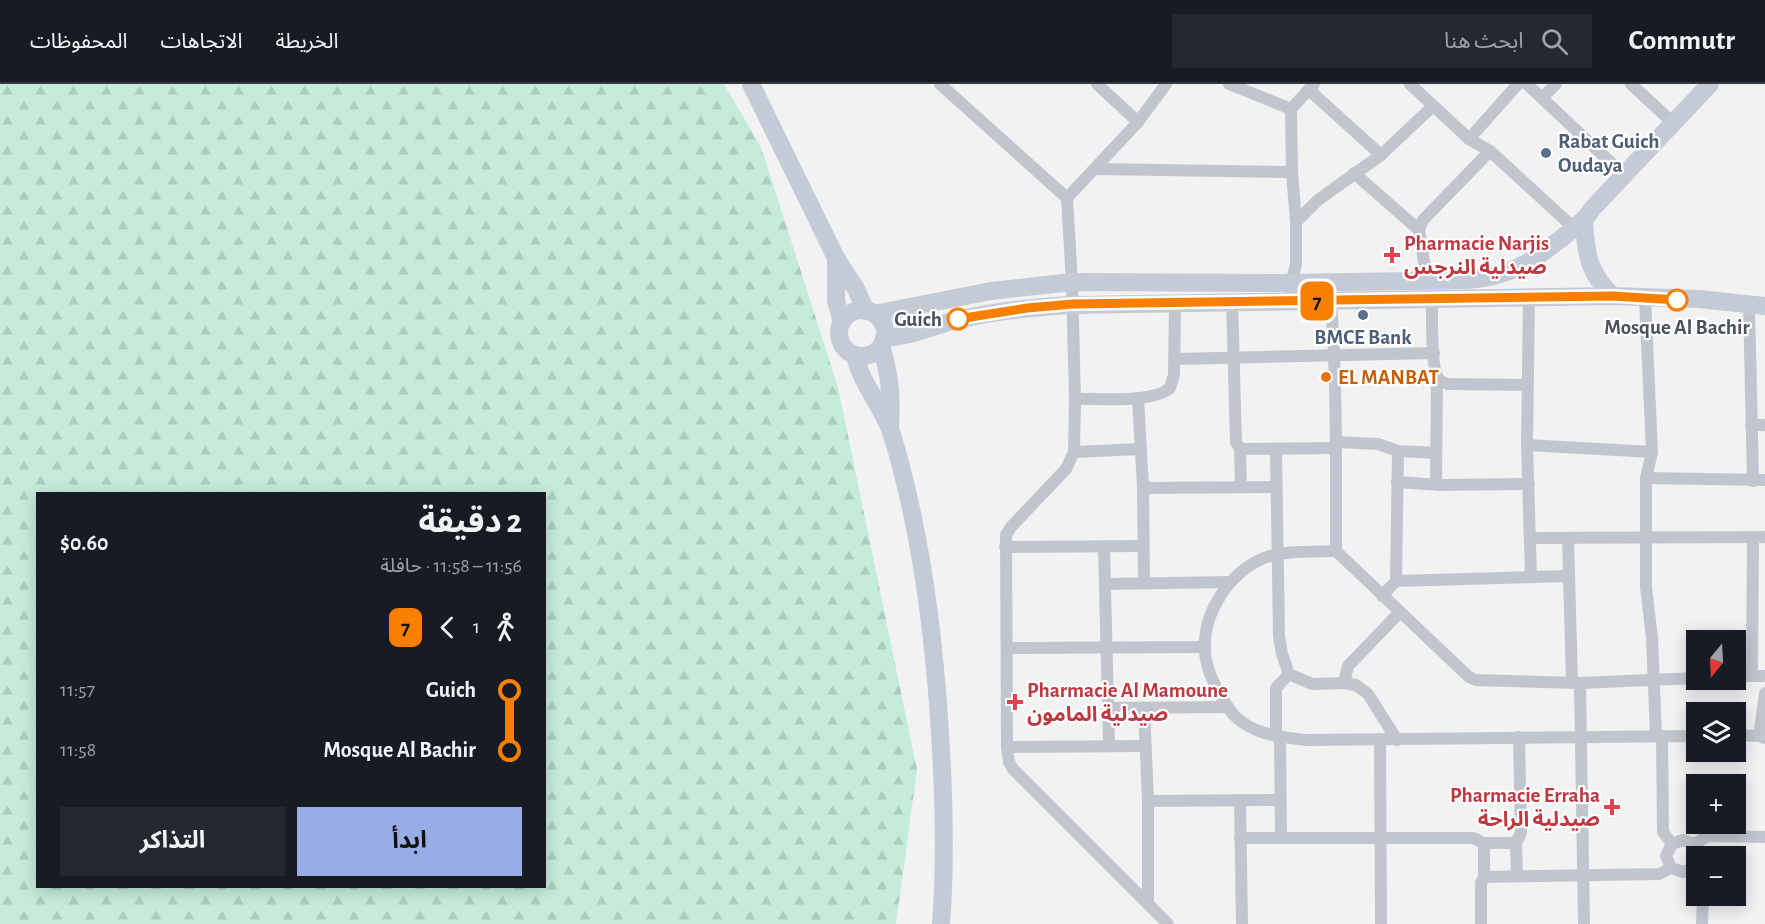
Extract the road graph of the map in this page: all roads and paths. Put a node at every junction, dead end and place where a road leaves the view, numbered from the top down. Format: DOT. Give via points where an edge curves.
graph roads {
  1 [pos="751,84"];
  2 [pos="940,84"];
  3 [pos="1097,84"];
  4 [pos="1166,84"];
  5 [pos="1229,84"];
  6 [pos="1518,84"];
  7 [pos="1527,84"];
  8 [pos="1556,84"];
  9 [pos="1631,84"];
  10 [pos="1710,84"];
  11 [pos="1413,85"];
  12 [pos="1311,87"];
  13 [pos="1542,98"];
  14 [pos="1433,106"];
  15 [pos="1291,109"];
  16 [pos="1138,122"];
  17 [pos="1673,123"];
  18 [pos="1469,139"];
  19 [pos="1490,152"];
  20 [pos="1381,155"];
  21 [pos="1095,169"];
  22 [pos="1292,172"];
  23 [pos="1354,172"];
  24 [pos="1624,175"];
  25 [pos="1067,198"];
  26 [pos="1296,222"];
  27 [pos="1579,224"];
  28 [pos="1419,230"];
  29 [pos="836,258"];
  30 [pos="1072,282"];
  31 [pos="856,289"];
  32 [pos="1429,290"];
  33 [pos="1291,292"];
  34 [pos="1613,296"];
  35 [pos="1529,297"];
  36 [pos="1645,298"];
  37 [pos="1232,301"];
  38 [pos="1331,301"];
  39 [pos="1175,302"];
  40 [pos="1073,304"];
  41 [pos="1757,305"];
  42 [pos="899,309"];
  43 [pos="870,313"];
  44 [pos="842,322"];
  45 [pos="882,342"];
  46 [pos="1434,353"];
  47 [pos="1335,354"];
  48 [pos="855,356"];
  49 [pos="1175,359"];
  50 [pos="1235,359"];
  51 [pos="1437,377"];
  52 [pos="1527,385"];
  53 [pos="1138,398"];
  54 [pos="1075,399"];
  55 [pos="1751,425"];
  56 [pos="1765,425"];
  57 [pos="890,429"];
  58 [pos="1337,445"];
  59 [pos="1527,446"];
  60 [pos="1240,448"];
  61 [pos="1141,449"];
  62 [pos="1276,449"];
  63 [pos="1398,451"];
  64 [pos="1074,452"];
  65 [pos="1652,452"];
  66 [pos="1436,453"];
  67 [pos="1646,478"];
  68 [pos="1759,481"];
  69 [pos="1397,482"];
  70 [pos="1436,484"];
  71 [pos="1529,484"];
  72 [pos="1241,487"];
  73 [pos="1276,487"];
  74 [pos="1143,488"];
  75 [pos="1646,537"];
  76 [pos="1759,537"];
  77 [pos="1531,538"];
  78 [pos="1568,538"];
  79 [pos="1104,546"];
  80 [pos="1143,546"];
  81 [pos="1005,547"];
  82 [pos="1336,551"];
  83 [pos="1279,554"];
  84 [pos="1759,574"];
  85 [pos="1569,576"];
  86 [pos="1531,577"];
  87 [pos="1396,581"];
  88 [pos="1229,582"];
  89 [pos="1144,583"];
  90 [pos="1106,584"];
  91 [pos="1382,596"];
  92 [pos="1400,612"];
  93 [pos="1107,646"];
  94 [pos="1204,647"];
  95 [pos="1008,648"];
  96 [pos="1289,674"];
  97 [pos="1746,676"];
  98 [pos="1752,676"];
  99 [pos="1765,676"];
  100 [pos="1686,678"];
  101 [pos="1654,679"];
  102 [pos="1576,682"];
  103 [pos="1344,683"];
  104 [pos="1765,693"];
  105 [pos="1228,707"];
  106 [pos="1108,708"];
  107 [pos="1144,708"];
  108 [pos="1659,736"];
  109 [pos="1686,736"];
  110 [pos="1746,736"];
  111 [pos="1278,737"];
  112 [pos="1519,737"];
  113 [pos="1762,737"];
  114 [pos="1580,738"];
  115 [pos="1380,740"];
  116 [pos="1397,740"];
  117 [pos="1110,746"];
  118 [pos="1145,746"];
  119 [pos="1006,747"];
  120 [pos="1240,800"];
  121 [pos="1280,800"];
  122 [pos="1148,801"];
  123 [pos="1765,837"];
  124 [pos="1240,838"];
  125 [pos="1281,838"];
  126 [pos="1381,839"];
  127 [pos="1484,843"];
  128 [pos="1516,843"];
  129 [pos="1672,844"];
  130 [pos="1687,846"];
  131 [pos="1702,846"];
  132 [pos="1671,868"];
  133 [pos="1686,870"];
  134 [pos="1517,876"];
  135 [pos="1484,877"];
  136 [pos="1583,877"];
  137 [pos="1148,903"];
  138 [pos="1703,906"];
  139 [pos="941,924"];
  140 [pos="1168,924"];
  141 [pos="1242,924"];
  142 [pos="1381,924"];
  143 [pos="1481,924"];
  144 [pos="1584,924"];
  145 [pos="1702,924"];
  1 -- 29 [label="street"];
  2 -- 25 [label="street"];
  3 -- 16 [label="street"];
  4 -- 16 [label="street"];
  5 -- 15 [label="street"];
  6 -- 18 [label="street"];
  7 -- 13 [label="street"];
  8 -- 13 [label="street"];
  9 -- 17 [label="street"];
  10 -- 17 [label="street"];
  11 -- 14 [label="street"];
  12 -- 15 [label="street"];
  12 -- 20 [label="street"];
  13 -- 24 [label="street"];
  14 -- 18 [label="street"];
  14 -- 20 [label="street"];
  15 -- 22 [label="street"];
  16 -- 21 [label="street"];
  17 -- 24 [label="street"];
  18 -- 19 [label="street"];
  19 -- 27 [label="street"];
  19 -- 28 [label="street" via="1426,215"];
  20 -- 23 [label="street"];
  21 -- 22 [label="street"];
  21 -- 25 [label="street"];
  22 -- 26 [label="street"];
  23 -- 26 [label="street"];
  23 -- 28 [label="street"];
  24 -- 27 [label="street"];
  25 -- 30 [label="street"];
  26 -- 33 [label="street" via="1296,265"];
  27 -- 32 [label="street" via="1543,254 1513,271"];
  27 -- 34 [label="street" via="1591,268"];
  28 -- 32 [label="street"];
  29 -- 31 [label="street"];
  29 -- 44 [label="street" via="836,301"];
  30 -- 33 [label="street"];
  30 -- 40 [label="street"];
  30 -- 42 [label="street" via="991,291"];
  31 -- 42 [label="street" via="874,303"];
  31 -- 43 [label="street"];
  32 -- 33 [label="street"];
  32 -- 35 [label="street"];
  32 -- 38 [label="street"];
  32 -- 46 [label="street"];
  33 -- 37 [label="street"];
  33 -- 38 [label="street"];
  34 -- 35 [label="street"];
  34 -- 36 [label="street"];
  35 -- 52 [label="street"];
  36 -- 41 [label="street"];
  36 -- 65 [label="street"];
  37 -- 39 [label="street"];
  37 -- 50 [label="street"];
  38 -- 47 [label="street"];
  39 -- 40 [label="street"];
  39 -- 49 [label="street"];
  40 -- 45 [label="street" via="986,313"];
  40 -- 54 [label="street"];
  41 -- 55 [label="street"];
  42 -- 43 [label="street"];
  43 -- 44 [label="street" via="849,314"];
  43 -- 45 [label="street" via="884,327"];
  44 -- 48 [label="street" via="841,342"];
  45 -- 48 [label="street" via="871,354"];
  45 -- 57 [label="street" via="891,394"];
  46 -- 47 [label="street"];
  46 -- 51 [label="street"];
  47 -- 50 [label="street"];
  47 -- 58 [label="street"];
  48 -- 57 [label="street"];
  49 -- 50 [label="street"];
  49 -- 53 [label="street" via="1170,388"];
  50 -- 60 [label="street" via="1236,442"];
  51 -- 52 [label="street" via="1448,384"];
  51 -- 66 [label="street"];
  52 -- 59 [label="street"];
  53 -- 54 [label="street"];
  53 -- 61 [label="street"];
  54 -- 64 [label="street"];
  55 -- 56 [label="street"];
  55 -- 68 [label="street"];
  57 -- 139 [label="street" via="916,532 936,663 943,785"];
  58 -- 62 [label="street"];
  58 -- 63 [label="street" via="1378,444"];
  58 -- 82 [label="street"];
  59 -- 65 [label="street"];
  59 -- 71 [label="street"];
  60 -- 62 [label="street"];
  60 -- 72 [label="street"];
  61 -- 64 [label="street"];
  61 -- 74 [label="street"];
  62 -- 73 [label="street"];
  63 -- 66 [label="street"];
  63 -- 69 [label="street"];
  64 -- 81 [label="street" via="1066,469 1011,527"];
  65 -- 67 [label="street"];
  66 -- 70 [label="street"];
  67 -- 68 [label="street"];
  67 -- 75 [label="street"];
  69 -- 70 [label="street"];
  69 -- 87 [label="street"];
  70 -- 71 [label="street"];
  71 -- 77 [label="street"];
  72 -- 73 [label="street"];
  72 -- 74 [label="street"];
  73 -- 83 [label="street"];
  74 -- 80 [label="street"];
  75 -- 76 [label="street"];
  75 -- 78 [label="street"];
  75 -- 101 [label="street"];
  76 -- 84 [label="street"];
  77 -- 78 [label="street"];
  77 -- 86 [label="street"];
  78 -- 85 [label="street"];
  79 -- 80 [label="street"];
  79 -- 81 [label="street"];
  79 -- 90 [label="street"];
  80 -- 89 [label="street"];
  81 -- 95 [label="street"];
  82 -- 83 [label="street"];
  82 -- 91 [label="street"];
  83 -- 88 [label="street" via="1251,565"];
  83 -- 96 [label="street" via="1279,636"];
  84 -- 98 [label="street"];
  85 -- 86 [label="street"];
  85 -- 102 [label="street"];
  86 -- 87 [label="street"];
  87 -- 91 [label="street"];
  88 -- 89 [label="street"];
  88 -- 94 [label="street" via="1208,623"];
  89 -- 90 [label="street"];
  90 -- 93 [label="street"];
  91 -- 92 [label="street"];
  92 -- 102 [label="street" via="1476,680"];
  92 -- 103 [label="street" via="1348,666"];
  93 -- 94 [label="street"];
  93 -- 95 [label="street"];
  93 -- 106 [label="street"];
  94 -- 105 [label="street" via="1207,666"];
  95 -- 119 [label="street"];
  96 -- 103 [label="street" via="1312,684"];
  96 -- 111 [label="street" via="1276,687"];
  97 -- 98 [label="street"];
  98 -- 99 [label="street"];
  100 -- 101 [label="street"];
  101 -- 102 [label="street"];
  101 -- 108 [label="street"];
  102 -- 114 [label="street"];
  103 -- 116 [label="street" via="1356,685 1368,694"];
  104 -- 113 [label="street"];
  105 -- 107 [label="street"];
  105 -- 111 [label="street" via="1236,718 1254,729"];
  106 -- 107 [label="street"];
  106 -- 117 [label="street"];
  107 -- 118 [label="street"];
  108 -- 109 [label="street"];
  108 -- 114 [label="street"];
  108 -- 129 [label="street" via="1663,832"];
  110 -- 113 [label="street"];
  111 -- 115 [label="street"];
  111 -- 121 [label="street"];
  112 -- 114 [label="street"];
  112 -- 116 [label="street"];
  112 -- 128 [label="street" via="1521,833"];
  114 -- 136 [label="street"];
  115 -- 116 [label="street"];
  115 -- 126 [label="street"];
  117 -- 118 [label="street"];
  117 -- 119 [label="street"];
  118 -- 122 [label="street"];
  119 -- 137 [label="street" via="1013,770"];
  120 -- 121 [label="street"];
  120 -- 122 [label="street"];
  120 -- 124 [label="street"];
  121 -- 125 [label="street"];
  122 -- 137 [label="street"];
  123 -- 131 [label="street" via="1707,836"];
  124 -- 125 [label="street"];
  124 -- 141 [label="street"];
  125 -- 126 [label="street"];
  126 -- 127 [label="street" via="1473,838"];
  126 -- 142 [label="street"];
  127 -- 128 [label="street"];
  127 -- 135 [label="street"];
  128 -- 134 [label="street"];
  129 -- 130 [label="street" via="1683,840"];
  129 -- 132 [label="street" via="1666,856"];
  132 -- 133 [label="street" via="1683,873"];
  132 -- 136 [label="street" via="1659,874"];
  134 -- 135 [label="street"];
  134 -- 136 [label="street"];
  135 -- 143 [label="street"];
  136 -- 144 [label="street"];
  137 -- 140 [label="street"];
  138 -- 145 [label="street"];
}
